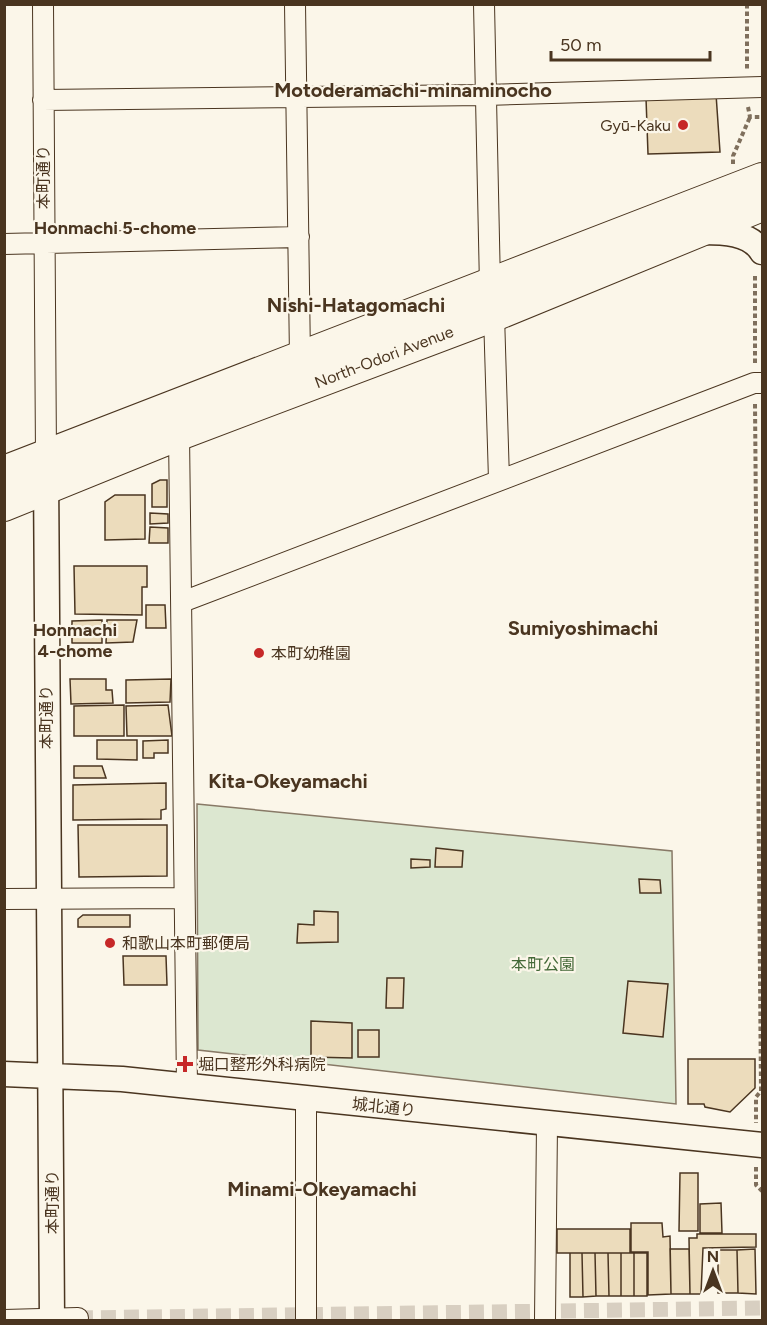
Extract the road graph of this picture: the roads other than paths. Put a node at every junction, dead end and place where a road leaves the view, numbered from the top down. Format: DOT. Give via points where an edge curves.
graph roads {
  1 [pos="43,4"];
  2 [pos="295,4"];
  3 [pos="484,4"];
  4 [pos="762,87"];
  5 [pos="486,95"];
  6 [pos="297,98"];
  7 [pos="43,100"];
  8 [pos="762,179"];
  9 [pos="762,205"];
  10 [pos="693,231"];
  11 [pos="299,237"];
  12 [pos="4,244"];
  13 [pos="44,244"];
  14 [pos="762,252"];
  15 [pos="492,300"];
  16 [pos="300,358"];
  17 [pos="759,383"];
  18 [pos="179,434"];
  19 [pos="46,455"];
  20 [pos="4,472"];
  21 [pos="499,480"];
  22 [pos="45,487"];
  23 [pos="4,505"];
  24 [pos="182,602"];
  25 [pos="184,898"];
  26 [pos="4,899"];
  27 [pos="48,899"];
  28 [pos="4,1074"];
  29 [pos="51,1075"];
  30 [pos="187,1086"];
  31 [pos="306,1099"];
  32 [pos="547,1124"];
  33 [pos="762,1145"];
  34 [pos="78,1318"];
  35 [pos="4,1320"];
  36 [pos="52,1320"];
  37 [pos="306,1320"];
  38 [pos="545,1320"];
  1 -- 7 [label="street, 本町通り"];
  2 -- 6 [label="street"];
  3 -- 5 [label="street"];
  4 -- 5 [label="street"];
  5 -- 6 [label="street"];
  5 -- 15 [label="street"];
  6 -- 7 [label="street"];
  6 -- 11 [label="street"];
  7 -- 13 [label="street, 本町通り"];
  8 -- 15 [label="highway, North-Odori Avenue"];
  9 -- 10 [label="highway, North-Odori Avenue"];
  10 -- 14 [label="street" via="733,233"];
  10 -- 15 [label="highway, North-Odori Avenue"];
  11 -- 13 [label="street"];
  11 -- 16 [label="street"];
  12 -- 13 [label="street"];
  13 -- 19 [label="street, 本町通り"];
  15 -- 16 [label="highway, North-Odori Avenue"];
  15 -- 18 [label="highway, North-Odori Avenue"];
  15 -- 21 [label="street"];
  16 -- 19 [label="highway, North-Odori Avenue"];
  17 -- 21 [label="street"];
  18 -- 22 [label="highway, North-Odori Avenue"];
  18 -- 24 [label="street"];
  19 -- 20 [label="highway, North-Odori Avenue"];
  19 -- 22 [label="street, 本町通り"];
  21 -- 24 [label="street"];
  22 -- 23 [label="highway, North-Odori Avenue"];
  22 -- 27 [label="street, 本町通り"];
  24 -- 25 [label="street"];
  25 -- 27 [label="street"];
  25 -- 30 [label="street"];
  26 -- 27 [label="street"];
  27 -- 29 [label="street, 本町通り"];
  28 -- 29 [label="street, 城北通り"];
  29 -- 30 [label="street, 城北通り"];
  29 -- 36 [label="street, 本町通り"];
  30 -- 31 [label="street, 城北通り"];
  31 -- 32 [label="street, 城北通り"];
  31 -- 37 [label="street"];
  32 -- 33 [label="street, 城北通り"];
  32 -- 38 [label="street"];
  34 -- 36 [label="street"];
  35 -- 36 [label="street"];
}
